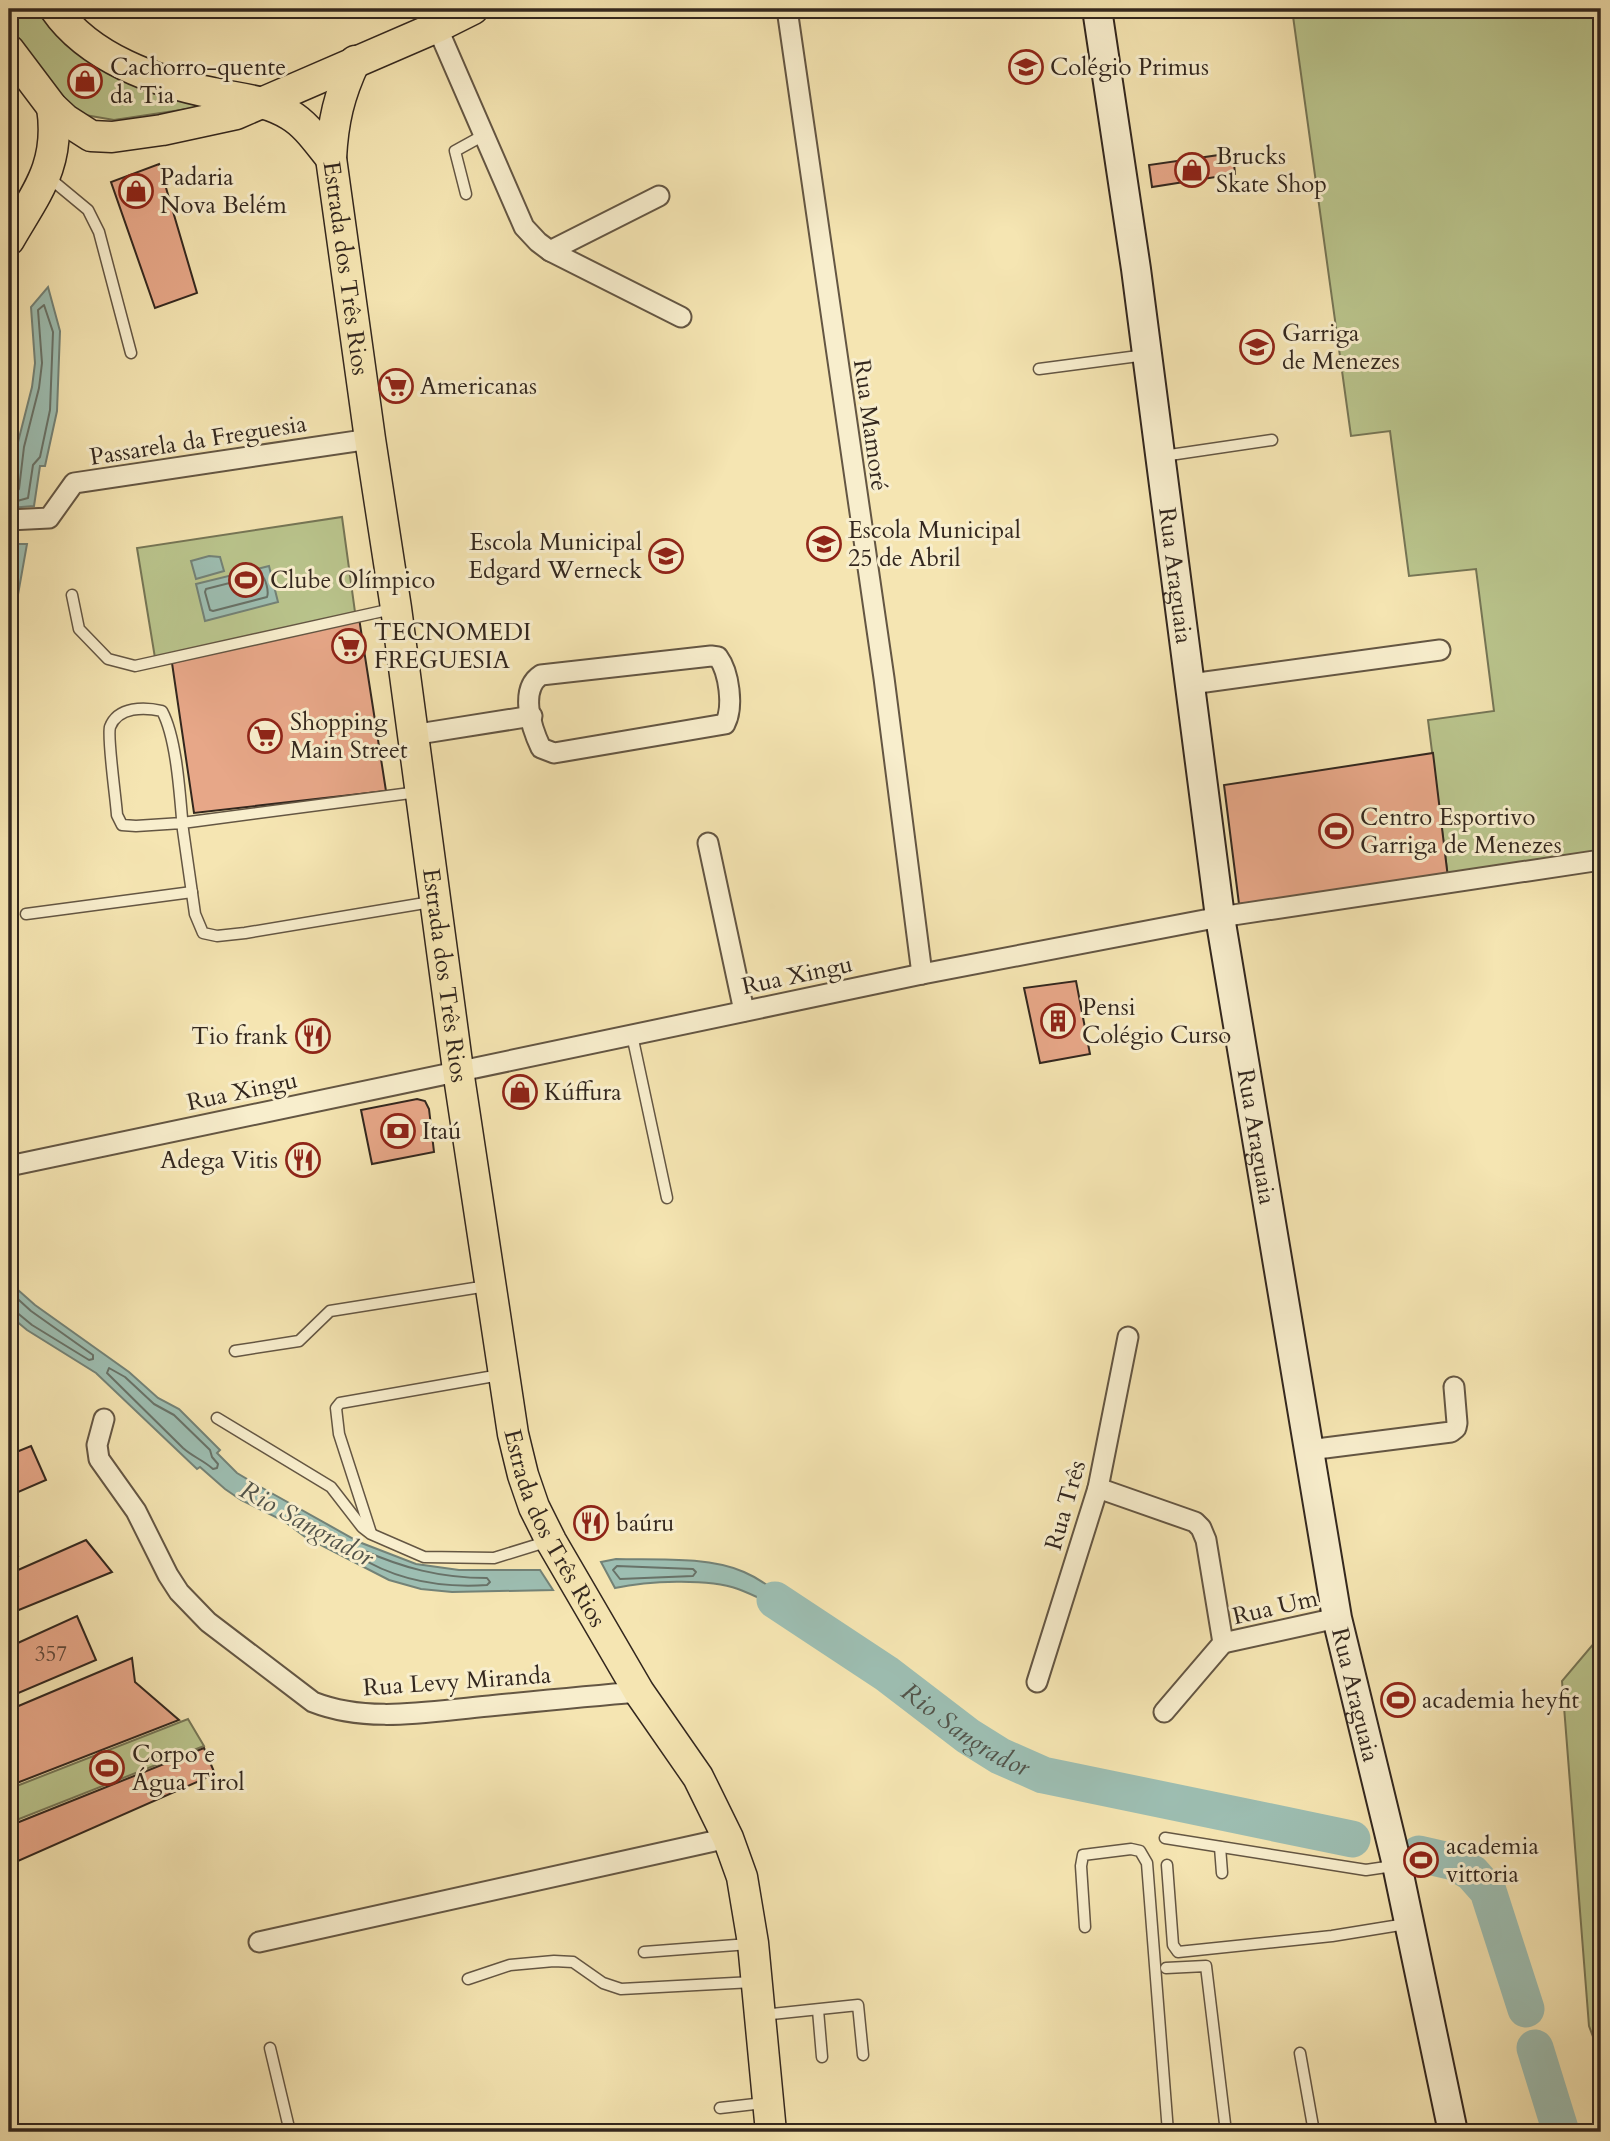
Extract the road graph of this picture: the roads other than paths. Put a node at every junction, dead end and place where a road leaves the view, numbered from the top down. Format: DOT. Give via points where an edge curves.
graph roads {
  1 [pos="55,9"];
  2 [pos="473,9"];
  3 [pos="787,9"];
  4 [pos="1097,9"];
  5 [pos="437,27"];
  6 [pos="9,50"];
  7 [pos="355,61"];
  8 [pos="264,102"];
  9 [pos="52,107"];
  10 [pos="484,135"];
  11 [pos="331,158"];
  12 [pos="47,176"];
  13 [pos="466,194"];
  14 [pos="659,196"];
  15 [pos="9,240"];
  16 [pos="550,251"];
  17 [pos="681,317"];
  18 [pos="131,353"];
  19 [pos="1147,355"];
  20 [pos="1039,369"];
  21 [pos="370,439"];
  22 [pos="1272,440"];
  23 [pos="1159,457"];
  24 [pos="9,520"];
  25 [pos="72,595"];
  26 [pos="396,608"];
  27 [pos="1440,650"];
  28 [pos="1191,684"];
  29 [pos="532,716"];
  30 [pos="412,735"];
  31 [pos="419,792"];
  32 [pos="182,823"];
  33 [pos="708,844"];
  34 [pos="1601,860"];
  35 [pos="192,892"];
  36 [pos="435,902"];
  37 [pos="26,914"];
  38 [pos="1220,917"];
  39 [pos="922,974"];
  40 [pos="744,1011"];
  41 [pos="632,1034"];
  42 [pos="458,1070"];
  43 [pos="9,1166"];
  44 [pos="667,1198"];
  45 [pos="491,1285"];
  46 [pos="1128,1337"];
  47 [pos="235,1351"];
  48 [pos="504,1374"];
  49 [pos="1454,1387"];
  50 [pos="217,1418"];
  51 [pos="104,1419"];
  52 [pos="1309,1450"];
  53 [pos="1098,1488"];
  54 [pos="371,1534"];
  55 [pos="551,1541"];
  56 [pos="1337,1618"];
  57 [pos="1223,1643"];
  58 [pos="1037,1682"];
  59 [pos="639,1692"];
  60 [pos="1164,1712"];
  61 [pos="728,1838"];
  62 [pos="1166,1838"];
  63 [pos="1220,1847"];
  64 [pos="1167,1865"];
  65 [pos="1398,1865"];
  66 [pos="1222,1873"];
  67 [pos="1410,1923"];
  68 [pos="1085,1927"];
  69 [pos="259,1942"];
  70 [pos="753,1943"];
  71 [pos="644,1952"];
  72 [pos="1166,1968"];
  73 [pos="468,1979"];
  74 [pos="757,1982"];
  75 [pos="818,2010"];
  76 [pos="760,2015"];
  77 [pos="270,2048"];
  78 [pos="1300,2053"];
  79 [pos="863,2055"];
  80 [pos="822,2057"];
  81 [pos="768,2103"];
  82 [pos="720,2108"];
  83 [pos="290,2132"];
  84 [pos="771,2132"];
  85 [pos="1168,2132"];
  86 [pos="1226,2132"];
  87 [pos="1314,2132"];
  88 [pos="1453,2132"];
  1 -- 8 [label="main road" via="77,35 158,80"];
  2 -- 5 [label="main road"];
  3 -- 39 [label="street, Rua Mamoré"];
  4 -- 19 [label="street, Rua Araguaia"];
  5 -- 7 [label="main road"];
  5 -- 10 [label="street"];
  6 -- 9 [label="main road"];
  7 -- 8 [label="main road"];
  7 -- 11 [label="main road, Estrada dos Três Rios" via="334,119"];
  8 -- 9 [label="main road" via="213,120 102,138 83,132"];
  8 -- 11 [label="main road" via="304,126"];
  9 -- 12 [label="main road" via="56,131"];
  10 -- 13 [label="lane" via="455,151"];
  10 -- 16 [label="street" via="524,228"];
  11 -- 21 [label="main road, Estrada dos Três Rios"];
  12 -- 15 [label="main road"];
  12 -- 18 [label="lane" via="88,210 99,232"];
  14 -- 16 [label="street"];
  16 -- 17 [label="street"];
  19 -- 20 [label="lane"];
  19 -- 23 [label="street, Rua Araguaia"];
  21 -- 24 [label="street, Passarela da Freguesia" via="74,483 49,518"];
  21 -- 26 [label="main road, Estrada dos Três Rios"];
  22 -- 23 [label="lane"];
  23 -- 28 [label="street, Rua Araguaia"];
  25 -- 26 [label="lane" via="79,629 108,659 135,666"];
  26 -- 30 [label="main road, Estrada dos Três Rios"];
  27 -- 28 [label="street"];
  28 -- 38 [label="street, Rua Araguaia"];
  29 -- 29 [label="street" via="528,691 541,675 710,656 718,657 724,666 730,715 725,724 716,727 554,752 541,748"];
  29 -- 30 [label="street"];
  30 -- 31 [label="main road, Estrada dos Três Rios"];
  31 -- 32 [label="lane"];
  31 -- 36 [label="main road, Estrada dos Três Rios"];
  32 -- 32 [label="lane" via="122,825 117,815 109,729 117,716 143,706 162,711 170,725"];
  32 -- 35 [label="lane"];
  33 -- 40 [label="street"];
  34 -- 38 [label="street, Rua Xingu"];
  35 -- 36 [label="lane" via="203,933 217,936"];
  35 -- 37 [label="lane"];
  36 -- 42 [label="main road, Estrada dos Três Rios"];
  38 -- 39 [label="street, Rua Xingu"];
  38 -- 52 [label="street, Rua Araguaia"];
  39 -- 40 [label="street, Rua Xingu"];
  40 -- 41 [label="street, Rua Xingu"];
  41 -- 42 [label="street, Rua Xingu"];
  41 -- 44 [label="lane"];
  42 -- 43 [label="street, Rua Xingu"];
  42 -- 45 [label="main road, Estrada dos Três Rios"];
  45 -- 47 [label="lane" via="330,1311 299,1341"];
  45 -- 48 [label="main road, Estrada dos Três Rios"];
  46 -- 53 [label="street, Rua Três"];
  48 -- 54 [label="lane" via="340,1403 335,1408"];
  48 -- 55 [label="main road, Estrada dos Três Rios" via="523,1475"];
  49 -- 52 [label="street" via="1457,1423 1451,1432"];
  50 -- 54 [label="lane" via="331,1487"];
  51 -- 59 [label="street, Rua Levy Miranda" via="97,1445 99,1458 136,1511 179,1592 208,1622 313,1702 349,1712 395,1714"];
  52 -- 56 [label="street, Rua Araguaia"];
  53 -- 57 [label="street" via="1184,1516 1201,1528"];
  53 -- 58 [label="street, Rua Três"];
  54 -- 55 [label="lane" via="424,1557 494,1558"];
  55 -- 59 [label="main road, Estrada dos Três Rios"];
  56 -- 57 [label="street, Rua Um"];
  56 -- 65 [label="street, Rua Araguaia"];
  57 -- 60 [label="street"];
  59 -- 61 [label="main road, Estrada dos Três Rios" via="698,1777"];
  61 -- 69 [label="street"];
  61 -- 70 [label="main road, Estrada dos Três Rios" via="742,1877"];
  62 -- 63 [label="lane"];
  63 -- 65 [label="lane" via="1367,1870"];
  63 -- 66 [label="lane"];
  64 -- 67 [label="lane" via="1173,1945 1178,1952"];
  65 -- 67 [label="street, Rua Araguaia"];
  67 -- 88 [label="street, Rua Araguaia"];
  68 -- 85 [label="lane" via="1083,1855 1140,1851 1147,1863"];
  70 -- 71 [label="lane"];
  70 -- 74 [label="main road, Estrada dos Três Rios"];
  72 -- 86 [label="lane" via="1206,1966"];
  73 -- 74 [label="lane" via="510,1965 554,1961 573,1962 603,1983 621,1989"];
  74 -- 76 [label="main road, Estrada dos Três Rios"];
  75 -- 76 [label="lane"];
  75 -- 79 [label="lane" via="859,2006"];
  75 -- 80 [label="lane"];
  76 -- 81 [label="main road, Estrada dos Três Rios"];
  77 -- 83 [label="lane"];
  78 -- 87 [label="lane"];
  81 -- 82 [label="lane"];
  81 -- 84 [label="main road, Estrada dos Três Rios"];
}
